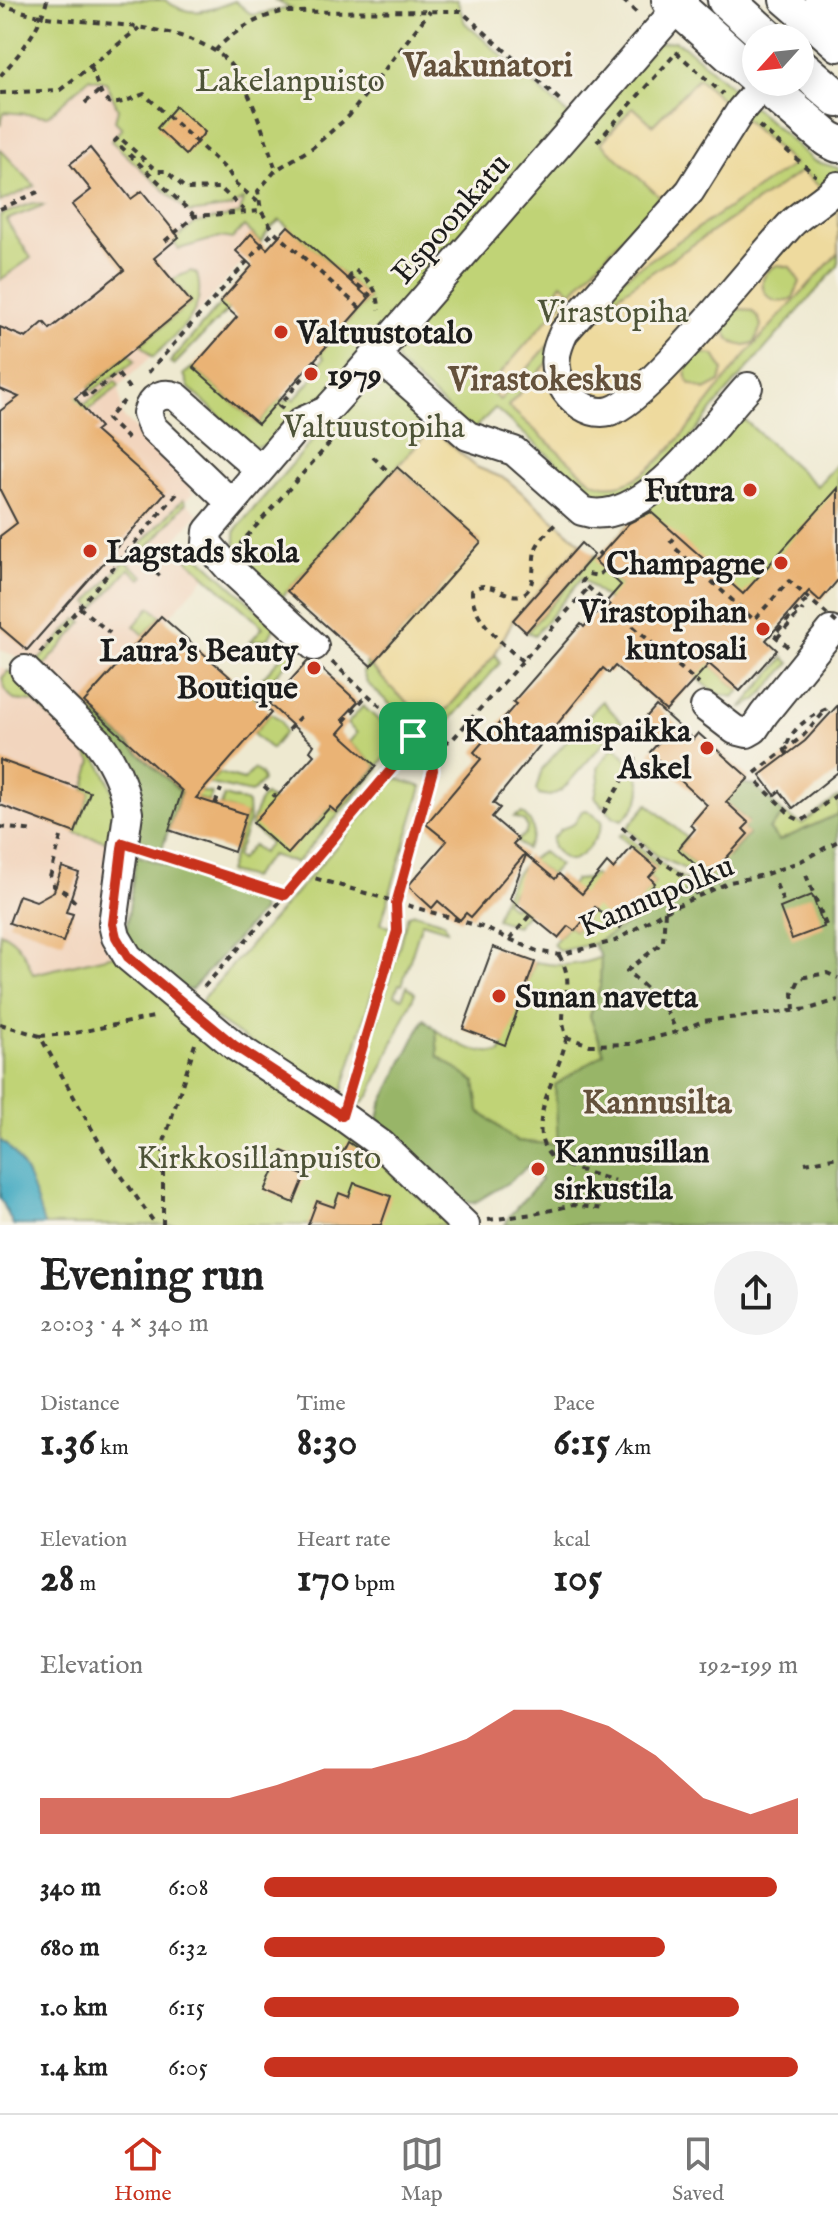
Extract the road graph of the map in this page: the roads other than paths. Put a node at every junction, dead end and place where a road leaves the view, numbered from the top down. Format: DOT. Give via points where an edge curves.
graph roads {
  1 [pos="726,0"];
  2 [pos="784,0"];
  3 [pos="819,0"];
  4 [pos="677,2"];
  5 [pos="838,17"];
  6 [pos="753,24"];
  7 [pos="838,47"];
  8 [pos="742,62"];
  9 [pos="814,78"];
  10 [pos="751,96"];
  11 [pos="779,96"];
  12 [pos="838,99"];
  13 [pos="838,144"];
  14 [pos="838,186"];
  15 [pos="376,355"];
  16 [pos="748,387"];
  17 [pos="259,469"];
  18 [pos="231,503"];
  19 [pos="835,628"];
  20 [pos="314,646"];
  21 [pos="25,670"];
  22 [pos="703,696"];
  23 [pos="471,1223"];
  1 -- 6 [label="main road"];
  2 -- 7 [label="street"];
  3 -- 5 [label="street"];
  4 -- 8 [label="main road"];
  4 -- 15 [label="street, Espoonkatu"];
  9 -- 12 [label="main road"];
  10 -- 14 [label="street" via="690,191 564,332 554,363 567,393 594,411 609,412 625,404 659,373 793,221"];
  11 -- 13 [label="main road"];
  15 -- 16 [label="street" via="468,436 514,451 582,511 596,514 611,513 658,487"];
  15 -- 17 [label="street, Espoonkatu" via="326,411 301,422"];
  17 -- 18 [label="street, Espoonkatu"];
  17 -- 18 [label="street" via="177,397 162,395 152,402 147,413 152,427"];
  18 -- 20 [label="street, Espoonkatu" via="208,531 207,543"];
  19 -- 22 [label="street" via="747,733 735,730"];
  21 -- 23 [label="street" via="107,753 126,797 113,924 128,957 194,1014 382,1145"];
}
